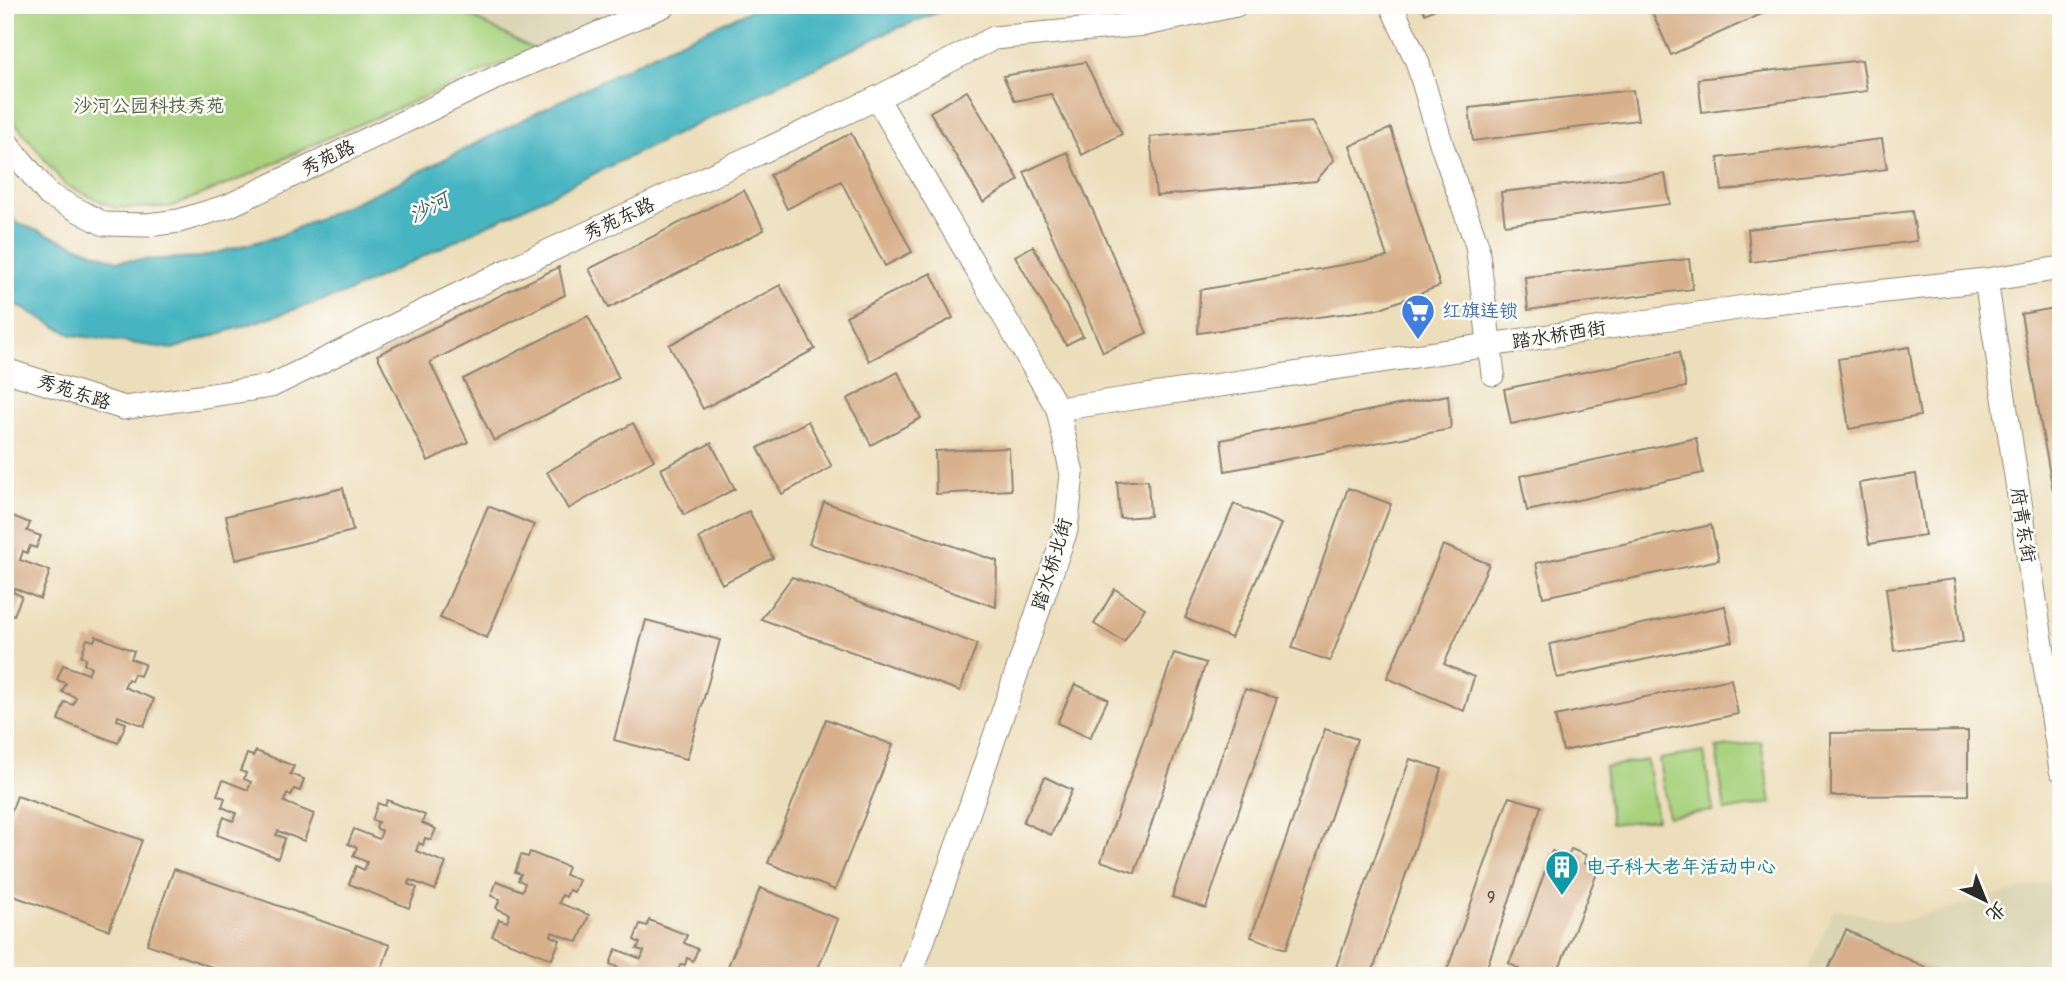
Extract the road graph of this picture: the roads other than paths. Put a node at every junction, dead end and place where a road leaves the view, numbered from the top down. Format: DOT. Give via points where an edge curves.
graph roads {
  1 [pos="665,5"];
  2 [pos="1236,5"];
  3 [pos="1391,5"];
  4 [pos="877,98"];
  5 [pos="5,141"];
  6 [pos="2061,268"];
  7 [pos="1986,280"];
  8 [pos="1489,346"];
  9 [pos="5,368"];
  10 [pos="1493,374"];
  11 [pos="1058,409"];
  12 [pos="2061,770"];
  13 [pos="909,976"];
  1 -- 5 [label="street, 秀苑路" via="506,73 228,206 180,221 104,224 49,195"];
  2 -- 4 [label="street, 秀苑东路" via="1146,24 994,38"];
  3 -- 8 [label="street" via="1417,61 1477,245"];
  4 -- 9 [label="street, 秀苑东路" via="271,386 124,408"];
  4 -- 11 [label="street, 踏水桥北街"];
  6 -- 7 [label="street, 踏水桥西街"];
  7 -- 8 [label="street, 踏水桥西街" via="1758,304"];
  7 -- 12 [label="street, 府青东街"];
  8 -- 10 [label="street"];
  8 -- 11 [label="street, 踏水桥西街"];
  11 -- 13 [label="street, 踏水桥北街" via="1072,474 1066,530"];
}
